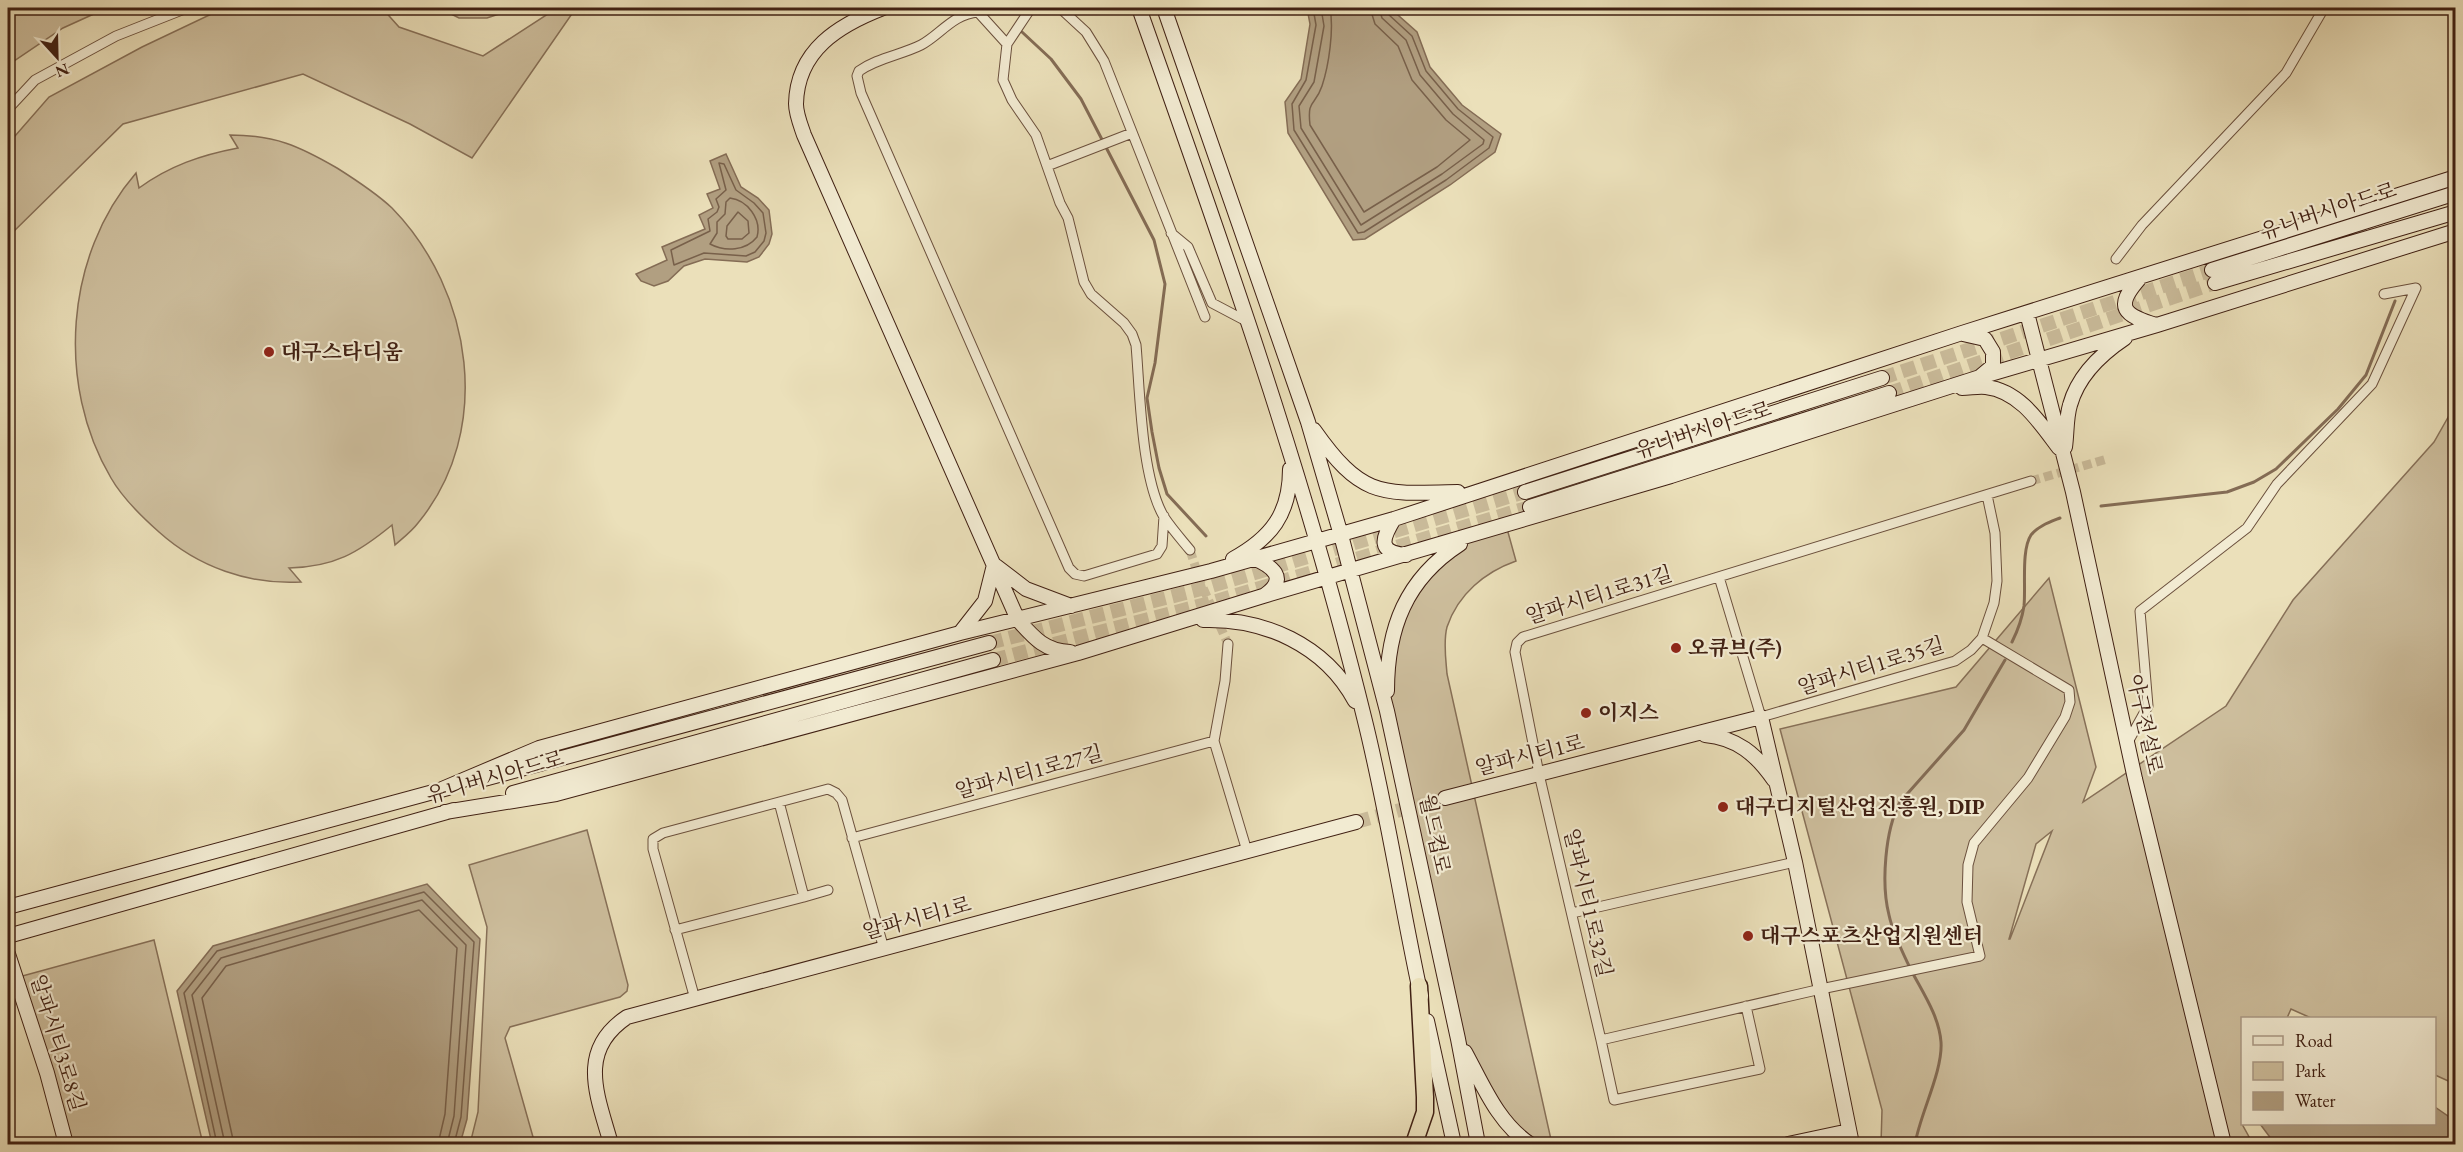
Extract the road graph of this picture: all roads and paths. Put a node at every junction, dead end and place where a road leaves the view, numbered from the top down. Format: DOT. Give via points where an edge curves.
graph roads {
  1 [pos="187,8"];
  2 [pos="883,8"];
  3 [pos="1031,8"];
  4 [pos="1060,8"];
  5 [pos="1139,8"];
  6 [pos="1164,8"];
  7 [pos="2324,8"];
  8 [pos="1007,44"];
  9 [pos="8,109"];
  10 [pos="1132,133"];
  11 [pos="1047,166"];
  12 [pos="2456,177"];
  13 [pos="2456,193"];
  14 [pos="2456,212"];
  15 [pos="2456,231"];
  16 [pos="1170,232"];
  17 [pos="2116,259"];
  18 [pos="2141,278"];
  19 [pos="2384,294"];
  20 [pos="1241,299"];
  21 [pos="2026,313"];
  22 [pos="1235,314"];
  23 [pos="1205,317"];
  24 [pos="1249,324"];
  25 [pos="2157,326"];
  26 [pos="2137,330"];
  27 [pos="1962,333"];
  28 [pos="2040,359"];
  29 [pos="1980,377"];
  30 [pos="1882,378"];
  31 [pos="1944,389"];
  32 [pos="1889,393"];
  33 [pos="1308,422"];
  34 [pos="1291,455"];
  35 [pos="2064,455"];
  36 [pos="2031,481"];
  37 [pos="1472,492"];
  38 [pos="1525,492"];
  39 [pos="1987,495"];
  40 [pos="1530,507"];
  41 [pos="1164,516"];
  42 [pos="1394,519"];
  43 [pos="1488,531"];
  44 [pos="1341,535"];
  45 [pos="1317,542"];
  46 [pos="1190,550"];
  47 [pos="1406,555"];
  48 [pos="1253,558"];
  49 [pos="994,565"];
  50 [pos="1211,571"];
  51 [pos="1350,571"];
  52 [pos="1719,577"];
  53 [pos="1326,578"];
  54 [pos="1263,596"];
  55 [pos="1071,607"];
  56 [pos="1018,620"];
  57 [pos="1186,621"];
  58 [pos="960,633"];
  59 [pos="1982,638"];
  60 [pos="989,643"];
  61 [pos="1228,644"];
  62 [pos="1078,653"];
  63 [pos="993,660"];
  64 [pos="1387,711"];
  65 [pos="1761,717"];
  66 [pos="1364,719"];
  67 [pos="1697,734"];
  68 [pos="1214,741"];
  69 [pos="2128,742"];
  70 [pos="1539,774"];
  71 [pos="1779,788"];
  72 [pos="442,789"];
  73 [pos="1445,798"];
  74 [pos="779,802"];
  75 [pos="445,812"];
  76 [pos="1356,822"];
  77 [pos="852,838"];
  78 [pos="1247,851"];
  79 [pos="1795,862"];
  80 [pos="828,890"];
  81 [pos="804,897"];
  82 [pos="8,907"];
  83 [pos="1572,913"];
  84 [pos="675,930"];
  85 [pos="8,936"];
  86 [pos="884,949"];
  87 [pos="8,954"];
  88 [pos="1419,986"];
  89 [pos="1821,989"];
  90 [pos="695,999"];
  91 [pos="1746,1006"];
  92 [pos="1458,1039"];
  93 [pos="1601,1040"];
  94 [pos="1851,1138"];
  95 [pos="66,1144"];
  96 [pos="611,1144"];
  97 [pos="1414,1144"];
  98 [pos="1454,1144"];
  99 [pos="1479,1144"];
  100 [pos="1530,1144"];
  101 [pos="1788,1144"];
  102 [pos="2224,1144"];
  1 -- 9 [label="street" via="116,36 35,80"];
  2 -- 49 [label="main road" via="836,30 820,45 800,80 796,106 804,135"];
  3 -- 8 [label="street"];
  4 -- 10 [label="street" via="1095,44"];
  5 -- 20 [label="main road"];
  6 -- 33 [label="main road"];
  7 -- 17 [label="street" via="2286,73 2142,225"];
  8 -- 11 [label="street" via="1003,80 1036,135"];
  8 -- 41 [label="street" via="978,12 970,12 922,45 864,67 859,71 858,84 1069,568 1084,576 1157,554 1162,546"];
  10 -- 11 [label="street"];
  10 -- 16 [label="street"];
  11 -- 41 [label="street" via="1068,218 1084,282 1090,294 1124,323 1136,345 1142,426 1150,474"];
  12 -- 18 [label="main road"];
  13 -- 14 [label="main road, 유니버시아드로" via="2214,277"];
  15 -- 25 [label="main road"];
  16 -- 22 [label="street" via="1188,247 1212,303"];
  16 -- 23 [label="street"];
  18 -- 21 [label="main road"];
  18 -- 25 [label="main road" via="2126,293 2124,304 2134,318"];
  19 -- 69 [label="street" via="2416,288 2372,384 2277,484 2247,528 2140,611 2148,706"];
  20 -- 22 [label="street"];
  20 -- 24 [label="main road"];
  21 -- 27 [label="main road"];
  21 -- 28 [label="main road, 야구전설로"];
  22 -- 24 [label="street"];
  24 -- 34 [label="main road"];
  25 -- 26 [label="main road"];
  26 -- 28 [label="main road"];
  26 -- 35 [label="main road" via="2082,376 2070,405"];
  27 -- 29 [label="main road" via="1985,339 1993,352 1993,366"];
  27 -- 37 [label="main road"];
  28 -- 29 [label="main road"];
  28 -- 35 [label="main road, 야구전설로"];
  29 -- 31 [label="main road"];
  30 -- 38 [label="main road, 유니버시아드로"];
  31 -- 35 [label="main road" via="1987,387 2016,399 2035,416"];
  31 -- 43 [label="main road"];
  32 -- 40 [label="main road, 유니버시아드로"];
  33 -- 37 [label="main road" via="1334,459 1364,484 1409,494"];
  33 -- 44 [label="main road, 월드컵로"];
  34 -- 45 [label="main road"];
  34 -- 50 [label="main road" via="1287,498 1272,529 1250,549"];
  35 -- 69 [label="main road, 야구전설로"];
  36 -- 39 [label="street, 알파시티1로31길"];
  37 -- 42 [label="main road"];
  39 -- 52 [label="street, 알파시티1로31길"];
  39 -- 59 [label="street, 알파시티1로35길" via="1995,533 1997,581"];
  41 -- 46 [label="street"];
  42 -- 44 [label="main road"];
  42 -- 47 [label="main road" via="1383,538 1384,544 1393,554"];
  43 -- 47 [label="main road"];
  43 -- 64 [label="main road" via="1441,556 1407,599 1389,654"];
  44 -- 45 [label="main road"];
  44 -- 51 [label="main road, 월드컵로"];
  45 -- 48 [label="main road"];
  45 -- 53 [label="main road"];
  47 -- 51 [label="main road"];
  48 -- 50 [label="main road"];
  48 -- 54 [label="main road" via="1274,571 1277,580 1274,588"];
  49 -- 55 [label="main road" via="1026,589"];
  49 -- 56 [label="main road"];
  49 -- 58 [label="main road" via="985,601"];
  50 -- 55 [label="main road"];
  51 -- 53 [label="main road"];
  51 -- 64 [label="main road, 월드컵로"];
  52 -- 65 [label="street"];
  52 -- 70 [label="street, 알파시티1로31길" via="1523,637 1517,643 1515,652"];
  53 -- 54 [label="main road"];
  53 -- 66 [label="main road"];
  54 -- 57 [label="main road"];
  55 -- 56 [label="main road"];
  56 -- 58 [label="main road"];
  56 -- 62 [label="main road" via="1032,637 1054,651"];
  57 -- 62 [label="main road"];
  57 -- 66 [label="main road" via="1244,622 1289,638 1331,668"];
  58 -- 72 [label="main road" via="539,748"];
  59 -- 65 [label="street, 알파시티1로35길" via="1955,662"];
  59 -- 89 [label="street" via="2069,690 2070,702 2028,778 1974,843 1968,865 1967,902 1980,956"];
  60 -- 72 [label="main road, 유니버시아드로"];
  61 -- 68 [label="street"];
  62 -- 75 [label="main road" via="556,794"];
  63 -- 75 [label="main road, 유니버시아드로"];
  64 -- 92 [label="main road, 월드컵로"];
  65 -- 67 [label="main road, 알파시티1로"];
  65 -- 71 [label="main road"];
  66 -- 88 [label="main road"];
  67 -- 70 [label="main road, 알파시티1로"];
  67 -- 71 [label="main road" via="1737,743 1764,765"];
  68 -- 77 [label="street, 알파시티1로27길"];
  68 -- 78 [label="street"];
  69 -- 102 [label="main road, 야구전설로"];
  70 -- 73 [label="main road, 알파시티1로"];
  70 -- 83 [label="street, 알파시티1로32길"];
  71 -- 79 [label="main road"];
  72 -- 82 [label="main road, 유니버시아드로"];
  74 -- 77 [label="street" via="828,789 842,800"];
  74 -- 81 [label="street"];
  74 -- 84 [label="street" via="652,839"];
  75 -- 85 [label="main road, 유니버시아드로"];
  76 -- 78 [label="main road, 알파시티1로"];
  77 -- 86 [label="street"];
  78 -- 86 [label="main road, 알파시티1로"];
  79 -- 83 [label="street"];
  79 -- 89 [label="main road"];
  80 -- 81 [label="street"];
  81 -- 84 [label="street"];
  83 -- 93 [label="street, 알파시티1로32길"];
  84 -- 90 [label="street"];
  86 -- 90 [label="main road, 알파시티1로"];
  87 -- 95 [label="main road, 알파시티3로8길"];
  88 -- 97 [label="highway" via="1425,1112"];
  88 -- 98 [label="main road"];
  89 -- 91 [label="street"];
  89 -- 94 [label="main road"];
  90 -- 96 [label="main road, 알파시티1로" via="627,1017 605,1037 597,1052 593,1075"];
  91 -- 93 [label="street"];
  91 -- 93 [label="street, 알파시티1로32길" via="1760,1069 1614,1100"];
  92 -- 99 [label="main road, 월드컵로"];
  92 -- 100 [label="main road" via="1498,1113"];
  94 -- 101 [label="main road"];
}
